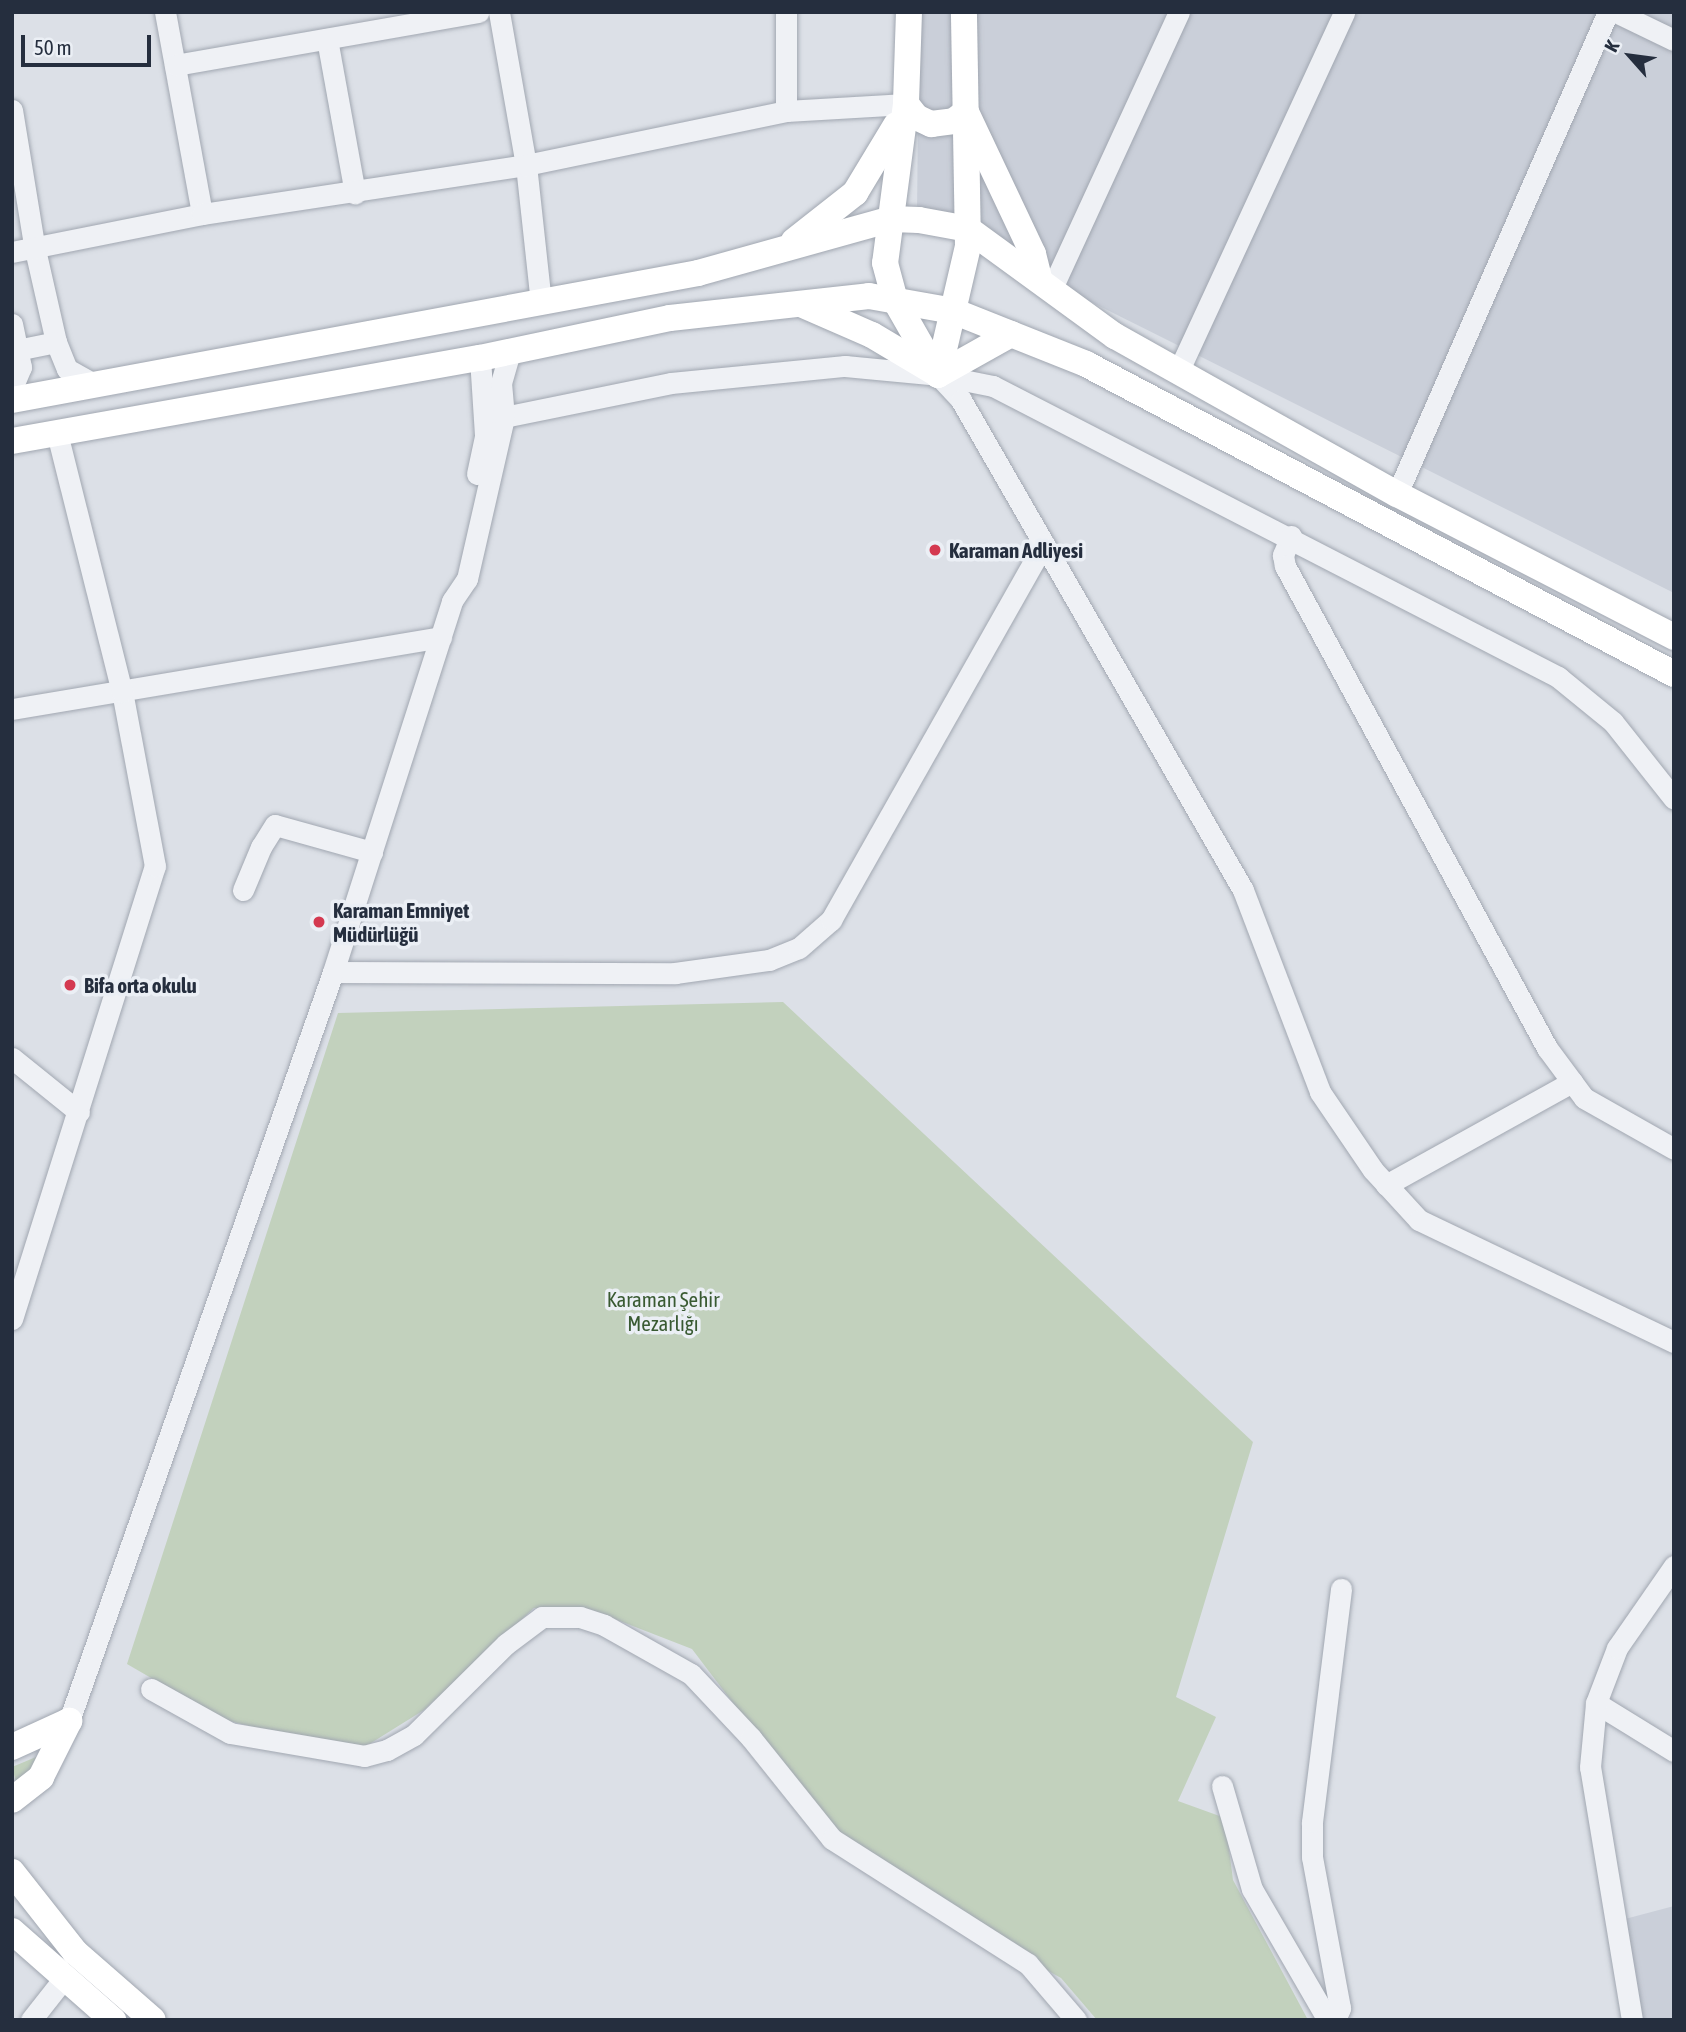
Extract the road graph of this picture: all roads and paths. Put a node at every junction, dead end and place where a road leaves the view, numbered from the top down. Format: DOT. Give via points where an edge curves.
graph roads {
  1 [pos="165,12"];
  2 [pos="478,12"];
  3 [pos="499,12"];
  4 [pos="786,12"];
  5 [pos="909,12"];
  6 [pos="964,12"];
  7 [pos="1179,12"];
  8 [pos="1344,12"];
  9 [pos="1608,12"];
  10 [pos="1616,12"];
  11 [pos="327,39"];
  12 [pos="1674,40"];
  13 [pos="175,65"];
  14 [pos="906,104"];
  15 [pos="12,110"];
  16 [pos="786,111"];
  17 [pos="966,112"];
  18 [pos="526,165"];
  19 [pos="355,193"];
  20 [pos="202,214"];
  21 [pos="891,219"];
  22 [pos="968,229"];
  23 [pos="34,245"];
  24 [pos="12,252"];
  25 [pos="775,254"];
  26 [pos="1045,283"];
  27 [pos="895,300"];
  28 [pos="798,302"];
  29 [pos="541,303"];
  30 [pos="953,311"];
  31 [pos="12,324"];
  32 [pos="1011,334"];
  33 [pos="57,342"];
  34 [pos="15,351"];
  35 [pos="510,352"];
  36 [pos="480,358"];
  37 [pos="1178,372"];
  38 [pos="938,375"];
  39 [pos="90,382"];
  40 [pos="12,388"];
  41 [pos="12,400"];
  42 [pos="504,417"];
  43 [pos="57,434"];
  44 [pos="12,441"];
  45 [pos="1397,494"];
  46 [pos="1291,536"];
  47 [pos="1044,544"];
  48 [pos="452,601"];
  49 [pos="1674,636"];
  50 [pos="441,637"];
  51 [pos="1674,674"];
  52 [pos="122,691"];
  53 [pos="12,709"];
  54 [pos="1674,800"];
  55 [pos="372,852"];
  56 [pos="243,890"];
  57 [pos="333,972"];
  58 [pos="12,1058"];
  59 [pos="1572,1082"];
  60 [pos="79,1112"];
  61 [pos="1674,1149"];
  62 [pos="1386,1185"];
  63 [pos="12,1319"];
  64 [pos="1674,1342"];
  65 [pos="1674,1566"];
  66 [pos="1341,1589"];
  67 [pos="151,1689"];
  68 [pos="1596,1703"];
  69 [pos="69,1721"];
  70 [pos="12,1747"];
  71 [pos="1674,1751"];
  72 [pos="1222,1786"];
  73 [pos="12,1800"];
  74 [pos="12,1872"];
  75 [pos="12,1931"];
  76 [pos="65,1977"];
  77 [pos="31,2020"];
  78 [pos="113,2020"];
  79 [pos="153,2020"];
  80 [pos="1076,2020"];
  81 [pos="1328,2020"];
  82 [pos="1335,2020"];
  83 [pos="1632,2020"];
  1 -- 13 [label="street"];
  2 -- 11 [label="street"];
  3 -- 18 [label="street"];
  4 -- 16 [label="street"];
  5 -- 14 [label="main road"];
  6 -- 17 [label="main road"];
  7 -- 26 [label="street"];
  8 -- 37 [label="street"];
  9 -- 45 [label="street"];
  10 -- 12 [label="street"];
  11 -- 13 [label="street"];
  11 -- 19 [label="street"];
  13 -- 20 [label="street"];
  14 -- 16 [label="street"];
  14 -- 17 [label="main road" via="916,117 931,124 947,124"];
  14 -- 21 [label="main road"];
  14 -- 25 [label="main road" via="886,147 855,192"];
  15 -- 23 [label="street"];
  16 -- 18 [label="street"];
  17 -- 22 [label="main road"];
  17 -- 26 [label="main road"];
  18 -- 19 [label="street"];
  18 -- 29 [label="street"];
  19 -- 20 [label="street"];
  20 -- 23 [label="street"];
  21 -- 22 [label="main road"];
  21 -- 25 [label="main road"];
  21 -- 27 [label="main road" via="885,263"];
  22 -- 26 [label="main road"];
  22 -- 30 [label="main road" via="965,265"];
  23 -- 24 [label="street"];
  23 -- 33 [label="street"];
  25 -- 29 [label="main road"];
  26 -- 37 [label="main road" via="1115,336"];
  27 -- 28 [label="main road" via="869,296"];
  27 -- 30 [label="main road"];
  27 -- 38 [label="main road"];
  28 -- 35 [label="main road" via="670,318"];
  28 -- 38 [label="main road" via="872,335"];
  29 -- 39 [label="main road"];
  30 -- 32 [label="main road"];
  30 -- 38 [label="main road"];
  31 -- 34 [label="street"];
  32 -- 38 [label="main road"];
  32 -- 51 [label="main road" via="1086,364"];
  33 -- 34 [label="street"];
  33 -- 39 [label="street" via="67,369"];
  34 -- 40 [label="street" via="21,368"];
  35 -- 36 [label="main road"];
  35 -- 42 [label="street" via="501,383"];
  36 -- 43 [label="main road"];
  36 -- 48 [label="street" via="485,435"];
  37 -- 45 [label="main road"];
  38 -- 42 [label="street" via="835,367 671,383"];
  38 -- 46 [label="street" via="993,386"];
  38 -- 47 [label="street" via="961,400"];
  39 -- 41 [label="main road"];
  42 -- 48 [label="street" via="467,579"];
  43 -- 44 [label="main road"];
  43 -- 52 [label="street"];
  45 -- 49 [label="main road"];
  46 -- 54 [label="street" via="1558,677 1613,722"];
  46 -- 59 [label="street" via="1283,555 1285,566 1547,1048"];
  47 -- 57 [label="street" via="831,920 799,948 769,960 676,973"];
  47 -- 62 [label="street" via="1243,890 1320,1092"];
  48 -- 50 [label="street"];
  50 -- 52 [label="street"];
  50 -- 55 [label="street"];
  52 -- 53 [label="street"];
  52 -- 60 [label="street" via="155,866"];
  55 -- 56 [label="street" via="275,825"];
  55 -- 57 [label="street"];
  57 -- 69 [label="street"];
  58 -- 60 [label="street"];
  59 -- 61 [label="street" via="1584,1098"];
  59 -- 62 [label="street"];
  60 -- 63 [label="street"];
  62 -- 64 [label="street" via="1419,1220"];
  65 -- 68 [label="street" via="1617,1648"];
  66 -- 82 [label="street" via="1312,1822 1312,1857 1340,2008"];
  67 -- 80 [label="street" via="230,1733 364,1756 414,1735 506,1644 542,1617 580,1618 604,1625 691,1674 751,1738 832,1839 1028,1964"];
  68 -- 71 [label="street"];
  68 -- 83 [label="street" via="1590,1767"];
  69 -- 70 [label="main road"];
  69 -- 73 [label="main road" via="41,1777"];
  72 -- 81 [label="street" via="1252,1889"];
  74 -- 79 [label="main road" via="75,1952"];
  75 -- 76 [label="main road"];
  76 -- 77 [label="street"];
  76 -- 78 [label="main road"];
}
